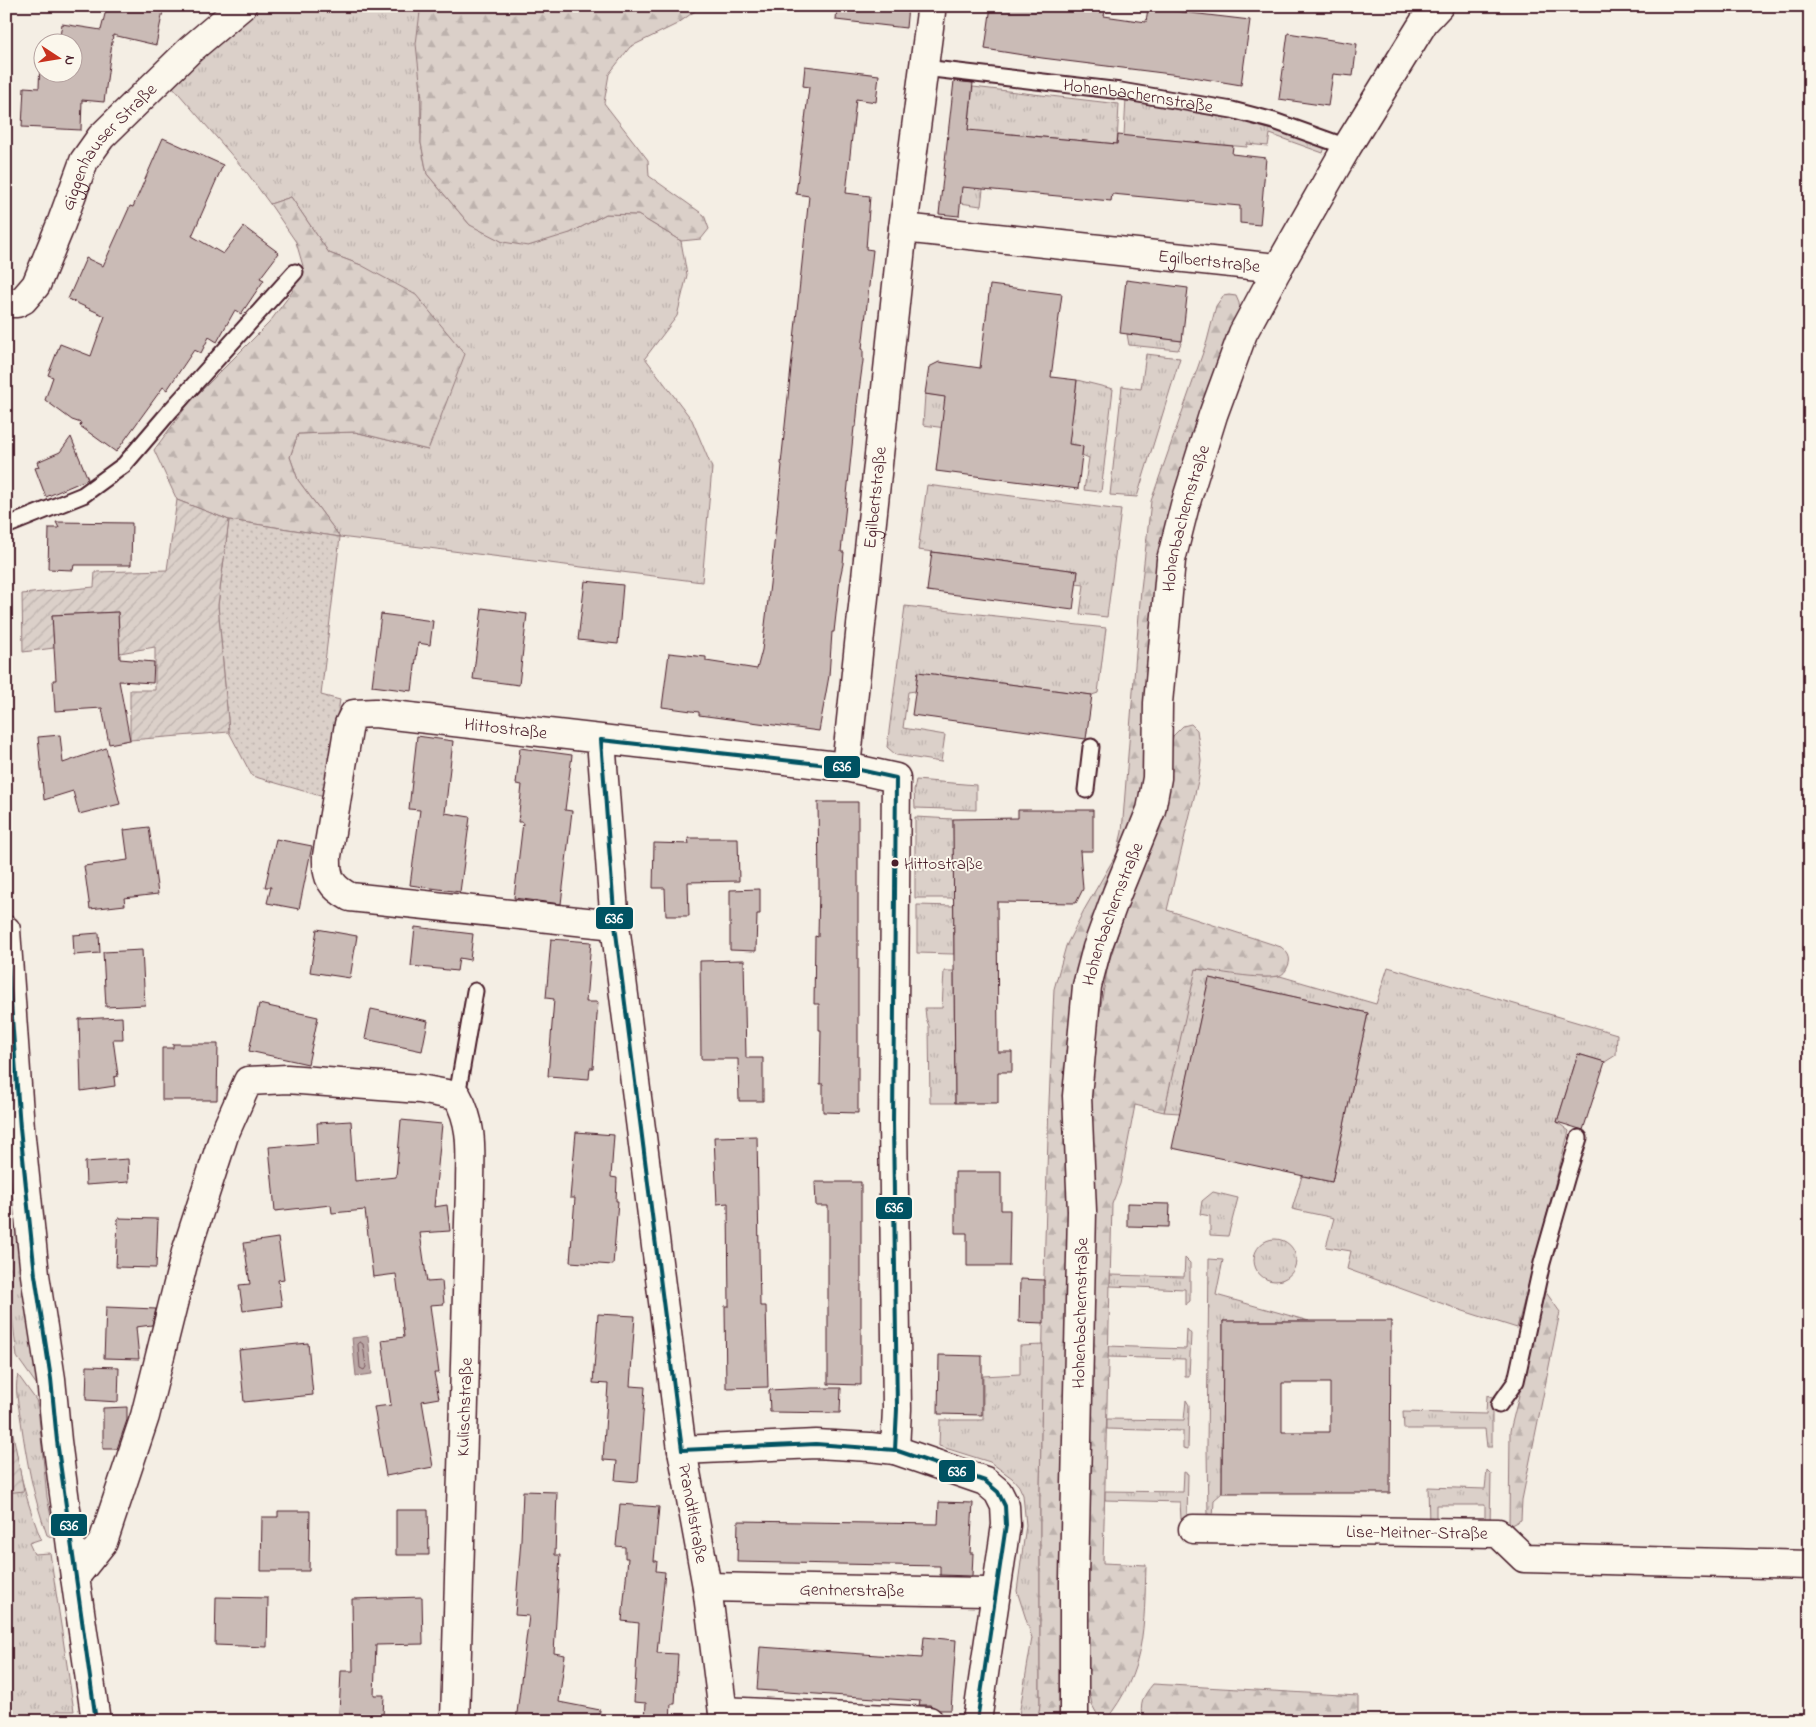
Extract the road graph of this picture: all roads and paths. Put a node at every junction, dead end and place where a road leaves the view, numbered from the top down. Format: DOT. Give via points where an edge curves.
graph roads {
  1 [pos="242,6"];
  2 [pos="931,12"];
  3 [pos="1432,14"];
  4 [pos="924,68"];
  5 [pos="1347,147"];
  6 [pos="903,228"];
  7 [pos="1278,268"];
  8 [pos="295,272"];
  9 [pos="6,303"];
  10 [pos="6,526"];
  11 [pos="601,740"];
  12 [pos="1091,746"];
  13 [pos="846,767"];
  14 [pos="1086,790"];
  15 [pos="615,925"];
  16 [pos="6,930"];
  17 [pos="8,988"];
  18 [pos="475,991"];
  19 [pos="457,1096"];
  20 [pos="1579,1138"];
  21 [pos="1499,1405"];
  22 [pos="682,1450"];
  23 [pos="896,1450"];
  24 [pos="1193,1529"];
  25 [pos="1810,1565"];
  26 [pos="75,1578"];
  27 [pos="707,1587"];
  28 [pos="996,1590"];
  29 [pos="724,1716"];
  30 [pos="96,1721"];
  31 [pos="456,1721"];
  32 [pos="929,1721"];
  33 [pos="977,1721"];
  34 [pos="1074,1721"];
  1 -- 9 [label="street, Giggenhauser Straße" via="191,49 100,137 84,161 36,285 23,300"];
  2 -- 4 [label="street, Egilbertstraße"];
  3 -- 5 [label="street, Hohenbachernstraße"];
  4 -- 5 [label="lane, Hohenbachernstraße" via="1121,91 1232,110"];
  4 -- 6 [label="street, Egilbertstraße"];
  5 -- 7 [label="street, Hohenbachernstraße"];
  6 -- 7 [label="street, Egilbertstraße"];
  6 -- 13 [label="street, Egilbertstraße"];
  7 -- 34 [label="street, Hohenbachernstraße" via="1243,333 1212,415 1185,505 1171,560 1158,702 1157,778 1151,810 1117,893 1087,986 1077,1096 1082,1211"];
  8 -- 10 [label="lane" via="124,465 82,495"];
  11 -- 13 [label="street, Hittostraße"];
  11 -- 15 [label="street, Prandtlstraße"];
  11 -- 15 [label="street, Hittostraße" via="375,713 354,714 349,724 326,869 337,890 350,897"];
  12 -- 14 [label="lane"];
  13 -- 23 [label="street, Hittostraße" via="896,778 893,1114"];
  15 -- 22 [label="street, Prandtlstraße"];
  16 -- 17 [label="street"];
  17 -- 26 [label="street" via="35,1275"];
  18 -- 19 [label="lane"];
  19 -- 26 [label="street" via="410,1088 287,1079 248,1081 224,1135 186,1252 145,1416 103,1542"];
  19 -- 31 [label="street, Kulischstraße" via="465,1110 470,1133 470,1194"];
  20 -- 21 [label="lane" via="1542,1263 1516,1381"];
  22 -- 23 [label="street" via="816,1444"];
  22 -- 27 [label="street, Prandtlstraße"];
  23 -- 28 [label="street" via="985,1480 998,1492 1005,1506 1006,1525"];
  24 -- 25 [label="street, Lise-Meitner-Straße" via="1498,1532 1524,1558"];
  26 -- 30 [label="street"];
  27 -- 28 [label="street, Gentnerstraße"];
  27 -- 29 [label="street, Prandtlstraße"];
  28 -- 33 [label="street"];
  29 -- 32 [label="street"];
}
